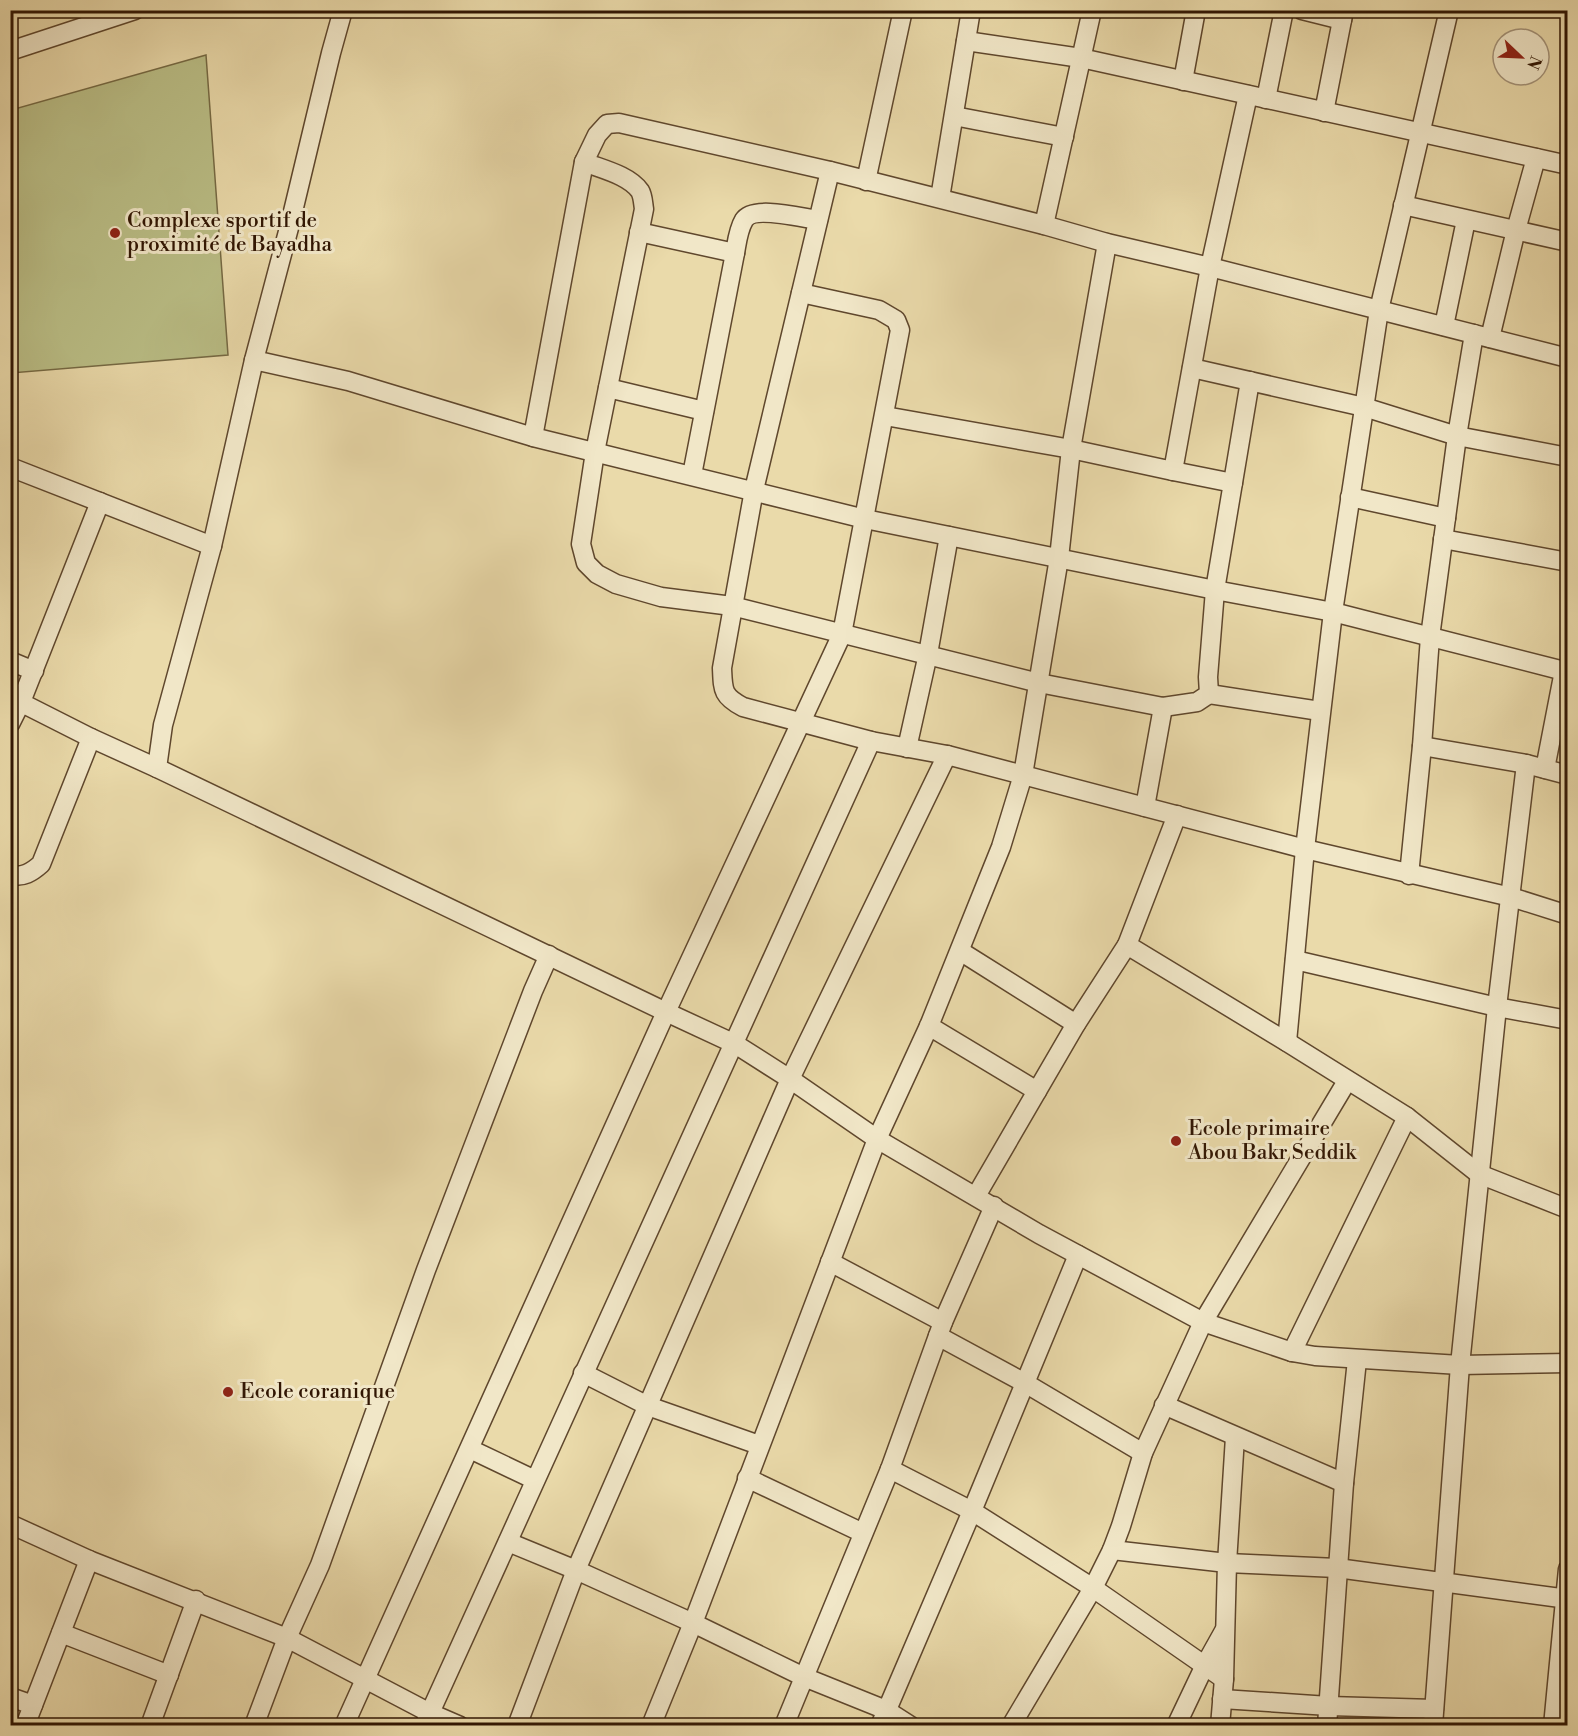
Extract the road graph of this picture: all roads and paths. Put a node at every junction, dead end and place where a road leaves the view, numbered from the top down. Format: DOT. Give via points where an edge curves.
graph roads {
  1 [pos="135,10"];
  2 [pos="344,10"];
  3 [pos="903,10"];
  4 [pos="971,10"];
  5 [pos="1092,10"];
  6 [pos="1196,10"];
  7 [pos="1284,10"];
  8 [pos="1302,10"];
  9 [pos="1449,10"];
  10 [pos="1343,15"];
  11 [pos="966,41"];
  12 [pos="10,51"];
  13 [pos="1081,58"];
  14 [pos="1183,81"];
  15 [pos="1248,95"];
  16 [pos="1266,99"];
  17 [pos="1324,112"];
  18 [pos="954,116"];
  19 [pos="1420,133"];
  20 [pos="1064,137"];
  21 [pos="1536,158"];
  22 [pos="584,162"];
  23 [pos="1568,165"];
  24 [pos="830,171"];
  25 [pos="866,181"];
  26 [pos="940,198"];
  27 [pos="1403,205"];
  28 [pos="818,220"];
  29 [pos="1466,220"];
  30 [pos="1044,225"];
  31 [pos="1516,230"];
  32 [pos="639,232"];
  33 [pos="1568,242"];
  34 [pos="1107,243"];
  35 [pos="735,253"];
  36 [pos="1210,267"];
  37 [pos="801,293"];
  38 [pos="1379,309"];
  39 [pos="1444,326"];
  40 [pos="1482,336"];
  41 [pos="1568,358"];
  42 [pos="254,360"];
  43 [pos="1192,368"];
  44 [pos="1250,381"];
  45 [pos="608,388"];
  46 [pos="1364,407"];
  47 [pos="704,411"];
  48 [pos="885,416"];
  49 [pos="1457,436"];
  50 [pos="533,437"];
  51 [pos="1071,449"];
  52 [pos="595,452"];
  53 [pos="1568,458"];
  54 [pos="10,467"];
  55 [pos="1173,471"];
  56 [pos="692,475"];
  57 [pos="1233,483"];
  58 [pos="754,490"];
  59 [pos="1350,497"];
  60 [pos="100,502"];
  61 [pos="1446,518"];
  62 [pos="865,519"];
  63 [pos="949,536"];
  64 [pos="1443,539"];
  65 [pos="212,546"];
  66 [pos="1059,558"];
  67 [pos="1568,562"];
  68 [pos="1215,590"];
  69 [pos="732,606"];
  70 [pos="1333,612"];
  71 [pos="842,634"];
  72 [pos="1430,637"];
  73 [pos="928,654"];
  74 [pos="10,660"];
  75 [pos="33,671"];
  76 [pos="1566,672"];
  77 [pos="1038,683"];
  78 [pos="1209,694"];
  79 [pos="16,699"];
  80 [pos="1163,707"];
  81 [pos="1320,711"];
  82 [pos="802,723"];
  83 [pos="10,724"];
  84 [pos="91,738"];
  85 [pos="871,741"];
  86 [pos="1422,746"];
  87 [pos="907,748"];
  88 [pos="947,756"];
  89 [pos="1526,764"];
  90 [pos="157,768"];
  91 [pos="1545,769"];
  92 [pos="1023,775"];
  93 [pos="1568,775"];
  94 [pos="1145,807"];
  95 [pos="1177,815"];
  96 [pos="1305,849"];
  97 [pos="10,875"];
  98 [pos="1409,875"];
  99 [pos="1511,897"];
  100 [pos="1568,915"];
  101 [pos="1127,945"];
  102 [pos="960,951"];
  103 [pos="549,955"];
  104 [pos="1295,960"];
  105 [pos="1497,1007"];
  106 [pos="666,1012"];
  107 [pos="1568,1020"];
  108 [pos="1076,1024"];
  109 [pos="929,1026"];
  110 [pos="1287,1042"];
  111 [pos="735,1044"];
  112 [pos="790,1078"];
  113 [pos="1347,1081"];
  114 [pos="1037,1091"];
  115 [pos="1407,1117"];
  116 [pos="877,1139"];
  117 [pos="1479,1174"];
  118 [pos="976,1196"];
  119 [pos="994,1206"];
  120 [pos="1568,1209"];
  121 [pos="1078,1255"];
  122 [pos="830,1262"];
  123 [pos="1203,1322"];
  124 [pos="941,1329"];
  125 [pos="1292,1352"];
  126 [pos="1357,1360"];
  127 [pos="1568,1363"];
  128 [pos="1460,1365"];
  129 [pos="583,1374"];
  130 [pos="1025,1383"];
  131 [pos="1164,1405"];
  132 [pos="648,1406"];
  133 [pos="1235,1437"];
  134 [pos="759,1445"];
  135 [pos="470,1449"];
  136 [pos="1143,1453"];
  137 [pos="890,1469"];
  138 [pos="747,1478"];
  139 [pos="535,1480"];
  140 [pos="1344,1483"];
  141 [pos="972,1510"];
  142 [pos="11,1527"];
  143 [pos="863,1533"];
  144 [pos="508,1542"];
  145 [pos="1112,1550"];
  146 [pos="89,1560"];
  147 [pos="1227,1563"];
  148 [pos="1337,1568"];
  149 [pos="576,1569"];
  150 [pos="1568,1569"];
  151 [pos="1443,1581"];
  152 [pos="1093,1588"];
  153 [pos="1566,1599"];
  154 [pos="196,1600"];
  155 [pos="693,1623"];
  156 [pos="1225,1629"];
  157 [pos="61,1633"];
  158 [pos="287,1638"];
  159 [pos="1204,1665"];
  160 [pos="169,1676"];
  161 [pos="804,1677"];
  162 [pos="365,1678"];
  163 [pos="1224,1679"];
  164 [pos="10,1697"];
  165 [pos="1222,1699"];
  166 [pos="33,1706"];
  167 [pos="1329,1706"];
  168 [pos="1433,1717"];
  169 [pos="883,1718"];
  170 [pos="427,1719"];
  171 [pos="26,1725"];
  172 [pos="150,1725"];
  173 [pos="254,1725"];
  174 [pos="344,1725"];
  175 [pos="460,1725"];
  176 [pos="517,1725"];
  177 [pos="651,1725"];
  178 [pos="784,1725"];
  179 [pos="911,1725"];
  180 [pos="1011,1725"];
  181 [pos="1176,1725"];
  182 [pos="1220,1725"];
  183 [pos="1327,1725"];
  184 [pos="1553,1725"];
  1 -- 12 [label="street"];
  2 -- 42 [label="street"];
  3 -- 25 [label="street"];
  4 -- 11 [label="street"];
  5 -- 13 [label="street"];
  6 -- 14 [label="street"];
  7 -- 16 [label="street"];
  8 -- 10 [label="street"];
  9 -- 19 [label="street"];
  10 -- 17 [label="street"];
  11 -- 13 [label="street"];
  11 -- 18 [label="street"];
  13 -- 14 [label="street"];
  13 -- 20 [label="street"];
  14 -- 15 [label="street"];
  15 -- 16 [label="street"];
  15 -- 36 [label="street"];
  16 -- 17 [label="street"];
  17 -- 19 [label="street"];
  18 -- 20 [label="street"];
  18 -- 26 [label="street"];
  19 -- 21 [label="street"];
  19 -- 27 [label="street"];
  20 -- 30 [label="street"];
  21 -- 23 [label="street"];
  21 -- 31 [label="street"];
  22 -- 24 [label="street" via="607,123 619,123"];
  22 -- 32 [label="street" via="624,178 641,193 644,209"];
  22 -- 50 [label="street"];
  24 -- 25 [label="street"];
  24 -- 28 [label="street"];
  25 -- 26 [label="street"];
  26 -- 30 [label="street"];
  27 -- 29 [label="street"];
  27 -- 38 [label="street"];
  28 -- 35 [label="street" via="755,213 745,218"];
  28 -- 37 [label="street"];
  29 -- 31 [label="street"];
  29 -- 39 [label="street"];
  30 -- 34 [label="street"];
  31 -- 33 [label="street"];
  31 -- 40 [label="street"];
  32 -- 35 [label="street"];
  32 -- 45 [label="street"];
  34 -- 36 [label="street"];
  34 -- 51 [label="street"];
  35 -- 47 [label="street"];
  36 -- 38 [label="street"];
  36 -- 43 [label="street"];
  37 -- 48 [label="street" via="879,310 896,320 900,330"];
  37 -- 58 [label="street"];
  38 -- 39 [label="street"];
  38 -- 46 [label="street"];
  39 -- 40 [label="street"];
  40 -- 41 [label="street"];
  40 -- 49 [label="street"];
  42 -- 50 [label="street" via="348,381"];
  42 -- 65 [label="street"];
  43 -- 44 [label="street"];
  43 -- 55 [label="street"];
  44 -- 46 [label="street"];
  44 -- 57 [label="street"];
  45 -- 47 [label="street"];
  45 -- 52 [label="street"];
  46 -- 49 [label="street"];
  46 -- 59 [label="street"];
  47 -- 56 [label="street"];
  48 -- 51 [label="street"];
  48 -- 62 [label="street"];
  49 -- 53 [label="street"];
  49 -- 61 [label="street"];
  50 -- 52 [label="street"];
  51 -- 55 [label="street"];
  51 -- 66 [label="street"];
  52 -- 56 [label="street"];
  52 -- 69 [label="street" via="581,544 586,563 616,584 661,597"];
  54 -- 60 [label="street"];
  55 -- 57 [label="street"];
  56 -- 58 [label="street"];
  57 -- 68 [label="street"];
  58 -- 62 [label="street"];
  58 -- 69 [label="street"];
  59 -- 61 [label="street"];
  59 -- 70 [label="street"];
  60 -- 65 [label="street"];
  60 -- 75 [label="street"];
  61 -- 64 [label="street"];
  62 -- 63 [label="street"];
  62 -- 71 [label="street"];
  63 -- 66 [label="street"];
  63 -- 73 [label="street"];
  64 -- 67 [label="street"];
  64 -- 72 [label="street"];
  65 -- 90 [label="street" via="163,725"];
  66 -- 68 [label="street"];
  66 -- 77 [label="street"];
  68 -- 70 [label="street"];
  68 -- 78 [label="street"];
  69 -- 71 [label="street"];
  69 -- 82 [label="street" via="722,668 723,690 729,700 743,707"];
  70 -- 72 [label="street"];
  70 -- 81 [label="street"];
  71 -- 73 [label="street"];
  71 -- 82 [label="street"];
  72 -- 76 [label="street"];
  72 -- 86 [label="street"];
  73 -- 77 [label="street"];
  73 -- 87 [label="street"];
  74 -- 75 [label="street"];
  75 -- 79 [label="street"];
  76 -- 91 [label="street"];
  77 -- 80 [label="street"];
  77 -- 92 [label="street"];
  78 -- 80 [label="street" via="1197,702"];
  78 -- 81 [label="street"];
  79 -- 83 [label="street"];
  79 -- 84 [label="street"];
  80 -- 94 [label="street"];
  81 -- 96 [label="street"];
  82 -- 85 [label="street"];
  82 -- 106 [label="street"];
  84 -- 90 [label="street"];
  84 -- 97 [label="street" via="41,864 31,873"];
  85 -- 87 [label="street"];
  85 -- 111 [label="street"];
  86 -- 89 [label="street"];
  86 -- 98 [label="street"];
  87 -- 88 [label="street"];
  88 -- 92 [label="street"];
  88 -- 112 [label="street"];
  89 -- 91 [label="street"];
  89 -- 99 [label="street"];
  90 -- 103 [label="street"];
  91 -- 93 [label="street"];
  92 -- 94 [label="street"];
  92 -- 102 [label="street" via="1001,847"];
  94 -- 95 [label="street"];
  95 -- 96 [label="street"];
  95 -- 101 [label="street"];
  96 -- 98 [label="street"];
  96 -- 104 [label="street"];
  98 -- 99 [label="street"];
  99 -- 100 [label="street"];
  99 -- 105 [label="street"];
  101 -- 108 [label="street"];
  101 -- 110 [label="street"];
  102 -- 108 [label="street"];
  102 -- 109 [label="street"];
  103 -- 106 [label="street"];
  103 -- 158 [label="street" via="426,1270 320,1565"];
  104 -- 105 [label="street"];
  104 -- 110 [label="street"];
  105 -- 107 [label="street"];
  105 -- 117 [label="street"];
  106 -- 111 [label="street"];
  106 -- 135 [label="street"];
  108 -- 114 [label="street"];
  109 -- 114 [label="street"];
  109 -- 116 [label="street"];
  110 -- 113 [label="street"];
  111 -- 112 [label="street"];
  111 -- 129 [label="street"];
  112 -- 116 [label="street"];
  112 -- 132 [label="street"];
  113 -- 115 [label="street"];
  113 -- 123 [label="street"];
  114 -- 118 [label="street"];
  115 -- 117 [label="street"];
  115 -- 125 [label="street"];
  116 -- 118 [label="street"];
  116 -- 122 [label="street"];
  117 -- 120 [label="street"];
  117 -- 128 [label="street"];
  118 -- 119 [label="street"];
  119 -- 121 [label="street"];
  119 -- 124 [label="street"];
  121 -- 123 [label="street"];
  121 -- 130 [label="street"];
  122 -- 124 [label="street"];
  122 -- 134 [label="street"];
  123 -- 125 [label="street"];
  123 -- 131 [label="street"];
  124 -- 130 [label="street"];
  124 -- 137 [label="street"];
  125 -- 126 [label="street"];
  126 -- 128 [label="street"];
  126 -- 140 [label="street"];
  127 -- 128 [label="street"];
  128 -- 151 [label="street"];
  129 -- 132 [label="street"];
  129 -- 139 [label="street"];
  130 -- 136 [label="street"];
  130 -- 141 [label="street"];
  131 -- 133 [label="street"];
  131 -- 136 [label="street"];
  132 -- 134 [label="street"];
  132 -- 149 [label="street"];
  133 -- 140 [label="street"];
  133 -- 147 [label="street"];
  134 -- 138 [label="street"];
  135 -- 139 [label="street"];
  135 -- 162 [label="street"];
  136 -- 145 [label="street"];
  137 -- 141 [label="street"];
  137 -- 143 [label="street"];
  138 -- 143 [label="street"];
  138 -- 155 [label="street"];
  139 -- 144 [label="street"];
  140 -- 148 [label="street"];
  141 -- 152 [label="street"];
  141 -- 169 [label="street"];
  142 -- 146 [label="street"];
  143 -- 161 [label="street"];
  144 -- 149 [label="street"];
  144 -- 170 [label="street"];
  145 -- 147 [label="street"];
  145 -- 152 [label="street"];
  146 -- 154 [label="street"];
  146 -- 157 [label="street"];
  147 -- 148 [label="street"];
  147 -- 156 [label="street"];
  148 -- 151 [label="street"];
  148 -- 167 [label="street"];
  149 -- 155 [label="street"];
  149 -- 176 [label="street"];
  150 -- 153 [label="street"];
  151 -- 153 [label="street"];
  151 -- 168 [label="street"];
  152 -- 159 [label="street"];
  152 -- 180 [label="street"];
  153 -- 184 [label="street"];
  154 -- 158 [label="street"];
  154 -- 160 [label="street"];
  155 -- 161 [label="street"];
  155 -- 177 [label="street"];
  156 -- 159 [label="street"];
  156 -- 163 [label="street"];
  157 -- 160 [label="street"];
  157 -- 166 [label="street"];
  158 -- 162 [label="street"];
  158 -- 173 [label="street"];
  159 -- 163 [label="street"];
  159 -- 181 [label="street"];
  160 -- 172 [label="street"];
  161 -- 169 [label="street"];
  161 -- 178 [label="street"];
  162 -- 170 [label="street"];
  162 -- 174 [label="street"];
  163 -- 165 [label="street"];
  164 -- 166 [label="street"];
  165 -- 167 [label="street"];
  165 -- 182 [label="street"];
  166 -- 171 [label="street"];
  167 -- 168 [label="street"];
  167 -- 183 [label="street"];
  169 -- 179 [label="street"];
  170 -- 175 [label="street"];
}
